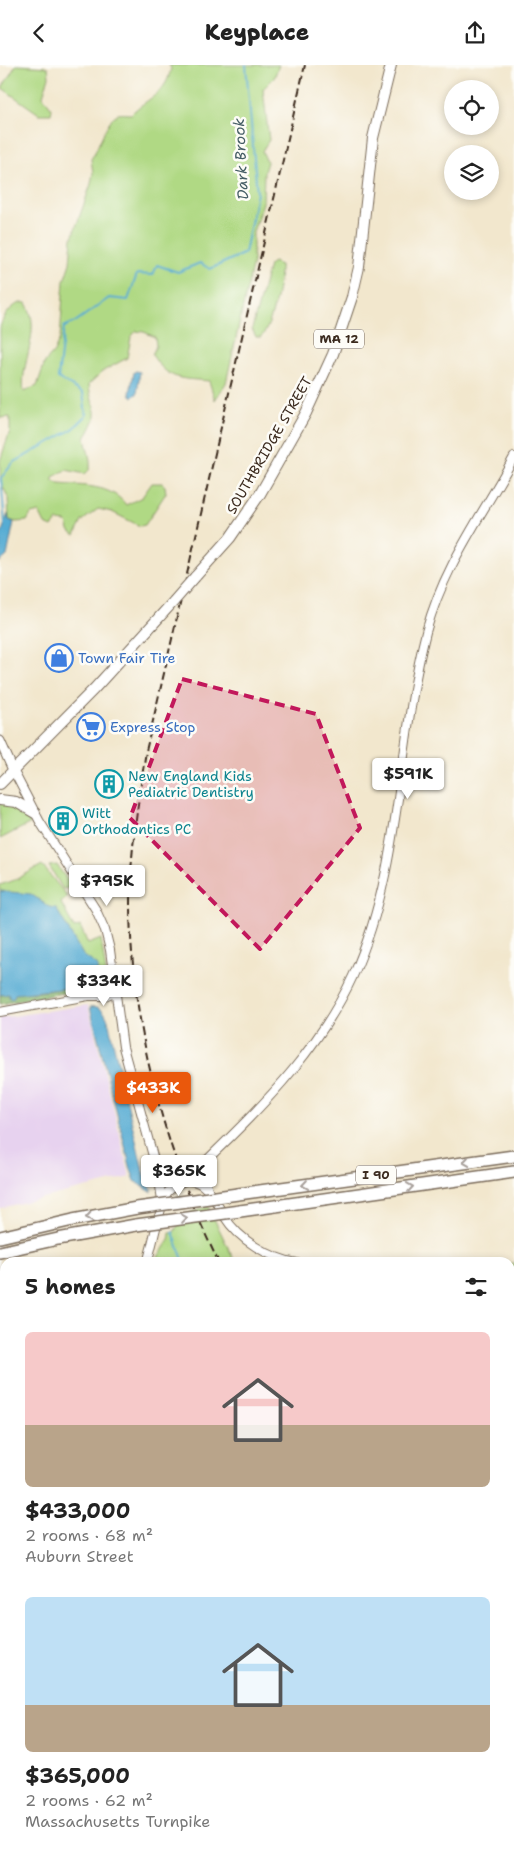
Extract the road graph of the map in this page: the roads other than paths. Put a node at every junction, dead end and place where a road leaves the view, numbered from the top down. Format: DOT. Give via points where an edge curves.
graph roads {
  1 [pos="391,65"];
  2 [pos="514,457"];
  3 [pos="0,741"];
  4 [pos="13,771"];
  5 [pos="0,783"];
  6 [pos="0,799"];
  7 [pos="35,813"];
  8 [pos="114,991"];
  9 [pos="0,1012"];
  10 [pos="514,1156"];
  11 [pos="208,1159"];
  12 [pos="155,1164"];
  13 [pos="514,1172"];
  14 [pos="184,1181"];
  15 [pos="208,1189"];
  16 [pos="162,1203"];
  17 [pos="0,1237"];
  18 [pos="0,1252"];
  19 [pos="150,1257"];
  20 [pos="276,1257"];
  1 -- 4 [label="main road, SOUTHBRIDGE STREET / MA 12, bridge" via="373,138 355,283 344,326 306,413 260,494 230,538 94,689"];
  2 -- 11 [label="street" via="455,557 429,623 384,872 372,924 358,963 339,1004 303,1059 283,1084"];
  3 -- 4 [label="main road"];
  4 -- 5 [label="main road, SOUTHBRIDGE STREET / MA 12"];
  4 -- 7 [label="street"];
  6 -- 7 [label="main road" via="16,801"];
  7 -- 8 [label="street" via="102,923 110,950"];
  8 -- 9 [label="street" via="108,988 96,990 88,996"];
  8 -- 12 [label="street" via="124,1052"];
  10 -- 17 [label="highway, I 90, one-way, bridge" via="137,1208 72,1219"];
  11 -- 14 [label="street"];
  11 -- 15 [label="street" via="204,1174"];
  12 -- 14 [label="street" via="168,1177"];
  12 -- 16 [label="street"];
  18 -- 13 [label="highway, I 90, one-way, bridge" via="136,1225"];
  14 -- 15 [label="street" via="199,1183"];
  14 -- 16 [label="street" via="172,1188"];
  15 -- 20 [label="street" via="229,1224 243,1238"];
  16 -- 19 [label="street"];
}
